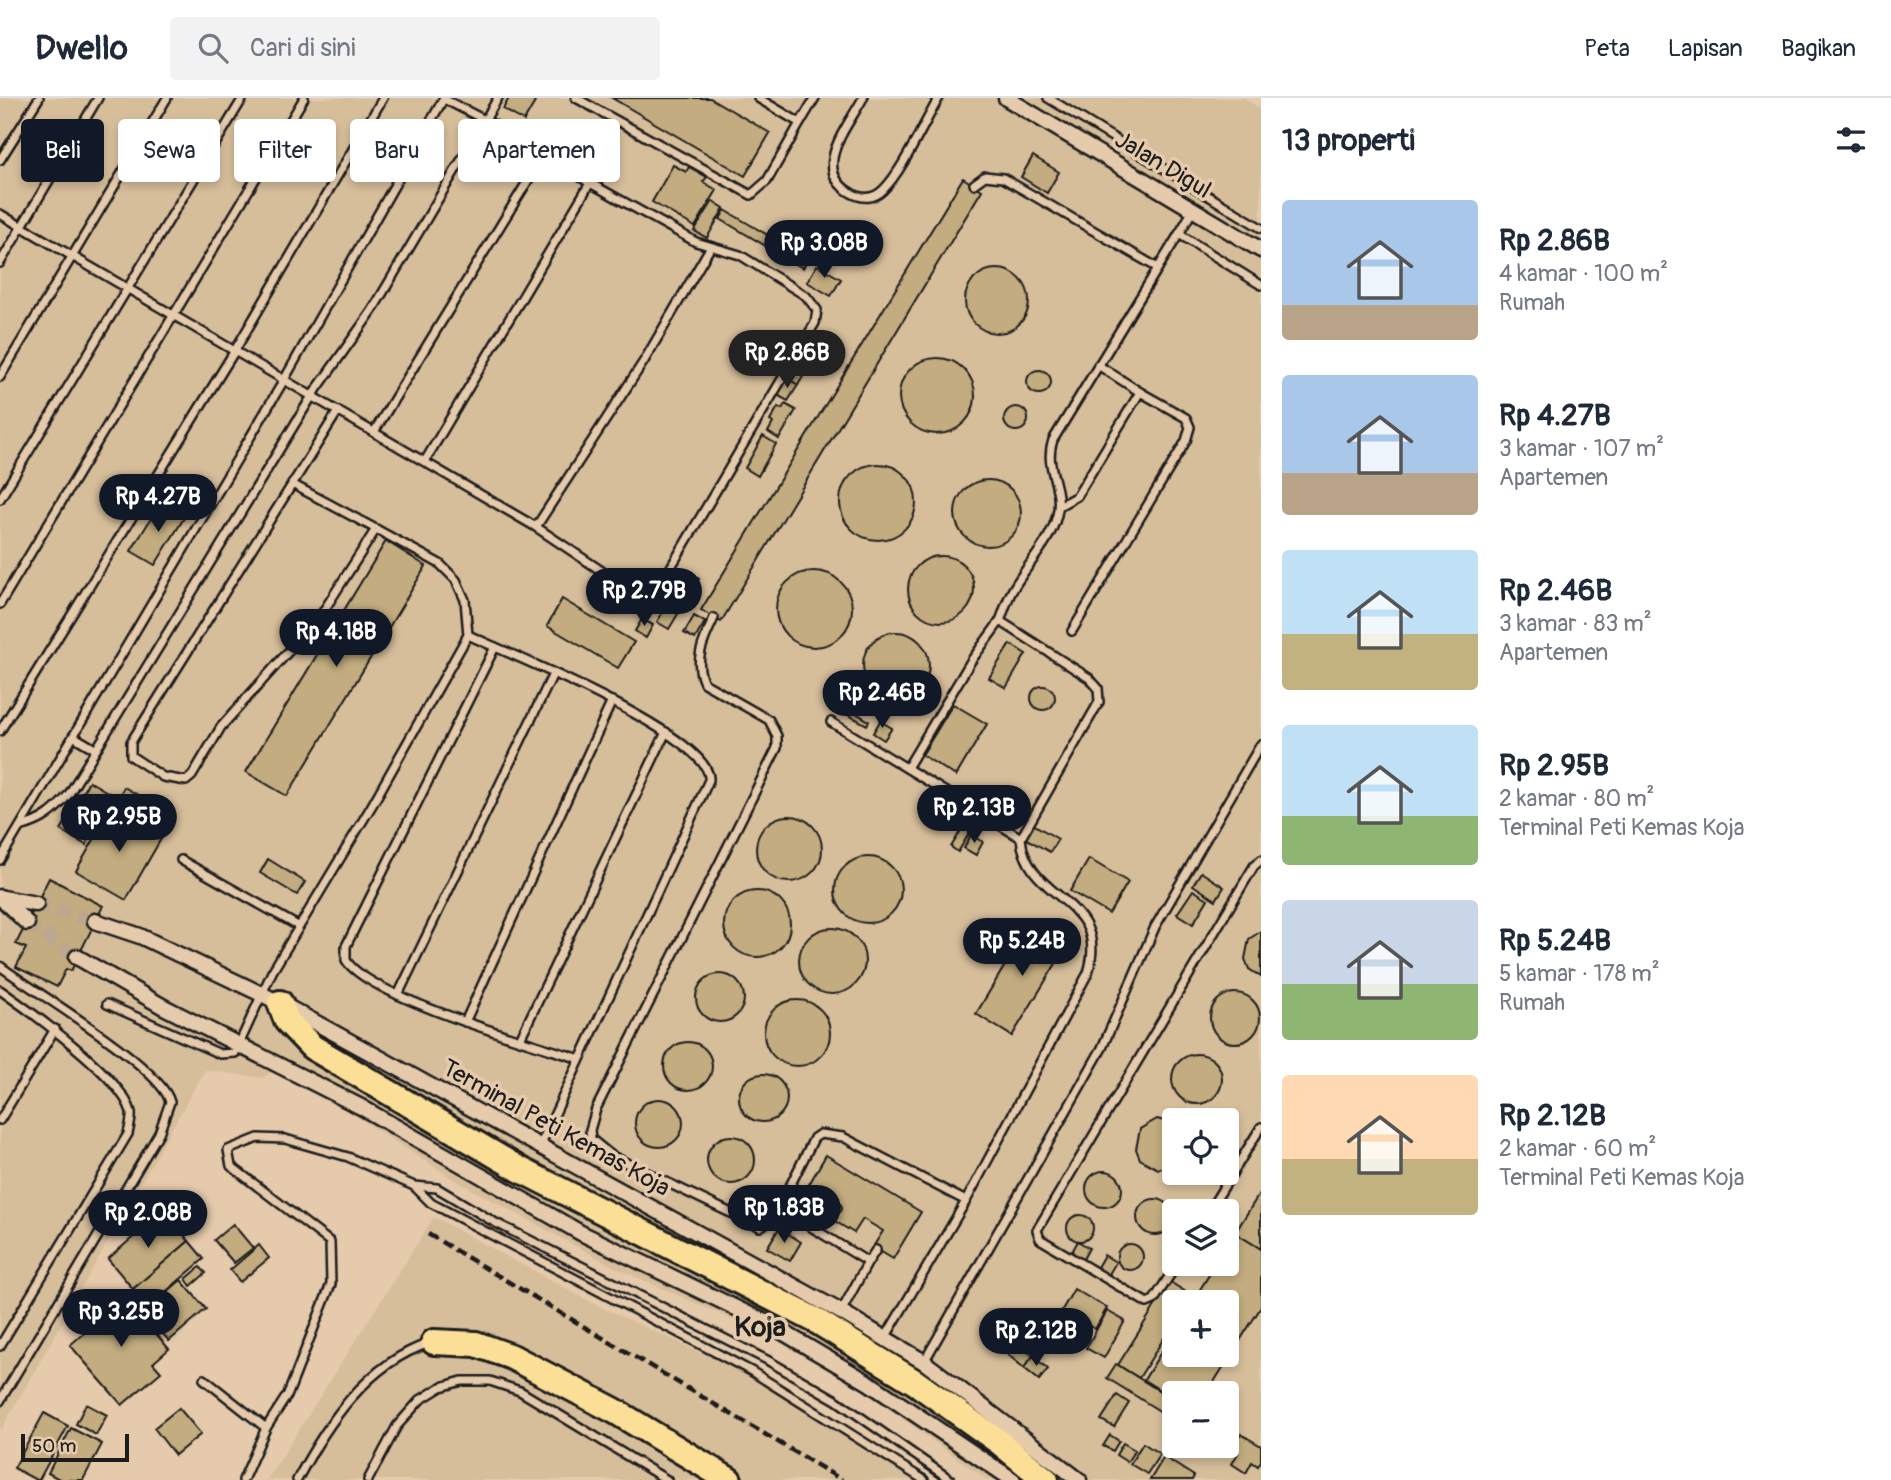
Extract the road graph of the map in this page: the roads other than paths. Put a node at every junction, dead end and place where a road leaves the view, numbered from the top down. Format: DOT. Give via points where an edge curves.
graph roads {
  1 [pos="39,98"];
  2 [pos="98,98"];
  3 [pos="167,98"];
  4 [pos="243,98"];
  5 [pos="304,98"];
  6 [pos="383,98"];
  7 [pos="498,98"];
  8 [pos="576,98"];
  9 [pos="758,98"];
  10 [pos="815,98"];
  11 [pos="863,98"];
  12 [pos="939,98"];
  13 [pos="1006,98"];
  14 [pos="1048,98"];
  15 [pos="444,99"];
  16 [pos="483,119"];
  17 [pos="486,119"];
  18 [pos="800,123"];
  19 [pos="0,160"];
  20 [pos="458,166"];
  21 [pos="527,182"];
  22 [pos="590,183"];
  23 [pos="974,184"];
  24 [pos="1193,210"];
  25 [pos="0,214"];
  26 [pos="22,227"];
  27 [pos="1261,228"];
  28 [pos="1178,234"];
  29 [pos="710,248"];
  30 [pos="1261,250"];
  31 [pos="73,256"];
  32 [pos="0,263"];
  33 [pos="1158,268"];
  34 [pos="1261,285"];
  35 [pos="127,288"];
  36 [pos="174,316"];
  37 [pos="234,352"];
  38 [pos="1098,365"];
  39 [pos="0,377"];
  40 [pos="284,380"];
  41 [pos="1140,392"];
  42 [pos="312,396"];
  43 [pos="338,411"];
  44 [pos="374,432"];
  45 [pos="425,461"];
  46 [pos="292,484"];
  47 [pos="0,499"];
  48 [pos="1059,506"];
  49 [pos="536,527"];
  50 [pos="376,529"];
  51 [pos="0,604"];
  52 [pos="714,618"];
  53 [pos="1000,621"];
  54 [pos="1072,631"];
  55 [pos="468,635"];
  56 [pos="495,648"];
  57 [pos="553,674"];
  58 [pos="612,701"];
  59 [pos="831,722"];
  60 [pos="0,731"];
  61 [pos="666,732"];
  62 [pos="73,736"];
  63 [pos="1261,744"];
  64 [pos="95,749"];
  65 [pos="907,768"];
  66 [pos="20,827"];
  67 [pos="1021,838"];
  68 [pos="0,860"];
  69 [pos="181,860"];
  70 [pos="1261,860"];
  71 [pos="1,897"];
  72 [pos="37,904"];
  73 [pos="95,921"];
  74 [pos="27,923"];
  75 [pos="298,926"];
  76 [pos="77,957"];
  77 [pos="0,966"];
  78 [pos="2,995"];
  79 [pos="398,995"];
  80 [pos="271,999"];
  81 [pos="107,1004"];
  82 [pos="465,1022"];
  83 [pos="55,1029"];
  84 [pos="520,1039"];
  85 [pos="238,1045"];
  86 [pos="580,1059"];
  87 [pos="0,1120"];
  88 [pos="1261,1127"];
  89 [pos="540,1146"];
  90 [pos="414,1186"];
  91 [pos="1216,1199"];
  92 [pos="966,1201"];
  93 [pos="837,1208"];
  94 [pos="876,1250"];
  95 [pos="868,1262"];
  96 [pos="1169,1276"];
  97 [pos="638,1296"];
  98 [pos="631,1308"];
  99 [pos="841,1312"];
  100 [pos="885,1338"];
  101 [pos="434,1342"];
  102 [pos="0,1346"];
  103 [pos="924,1362"];
  104 [pos="204,1378"];
  105 [pos="0,1401"];
  106 [pos="266,1428"];
  107 [pos="909,1450"];
  108 [pos="899,1463"];
  109 [pos="243,1480"];
  110 [pos="297,1480"];
  111 [pos="368,1480"];
  112 [pos="667,1480"];
  113 [pos="729,1480"];
  114 [pos="925,1480"];
  115 [pos="951,1480"];
  116 [pos="1013,1480"];
  117 [pos="1046,1480"];
  118 [pos="1079,1480"];
  1 -- 19 [label="lane"];
  2 -- 26 [label="lane"];
  3 -- 31 [label="lane"];
  4 -- 35 [label="lane"];
  5 -- 36 [label="lane"];
  6 -- 37 [label="lane"];
  7 -- 17 [label="lane"];
  8 -- 18 [label="lane" via="751,195 767,181"];
  9 -- 18 [label="lane"];
  10 -- 18 [label="lane"];
  11 -- 12 [label="lane" via="830,161 839,185 864,198 875,196 890,181"];
  13 -- 24 [label="street, Jalan Digul"];
  14 -- 27 [label="lane"];
  15 -- 16 [label="lane"];
  15 -- 40 [label="lane"];
  20 -- 42 [label="lane" via="372,311"];
  21 -- 44 [label="lane"];
  22 -- 29 [label="lane"];
  22 -- 45 [label="lane"];
  23 -- 33 [label="lane" via="985,176 1003,178"];
  24 -- 28 [label="lane"];
  24 -- 30 [label="street, Jalan Digul"];
  25 -- 26 [label="lane"];
  26 -- 31 [label="lane"];
  26 -- 32 [label="lane"];
  28 -- 33 [label="lane"];
  28 -- 34 [label="lane"];
  29 -- 49 [label="lane" via="644,361"];
  29 -- 49 [label="lane" via="740,255 796,290 815,306 818,318 671,567 657,588 640,593"];
  31 -- 35 [label="lane"];
  31 -- 39 [label="lane"];
  33 -- 38 [label="lane"];
  35 -- 36 [label="lane"];
  35 -- 47 [label="lane"];
  36 -- 37 [label="lane"];
  36 -- 51 [label="lane"];
  37 -- 40 [label="lane"];
  37 -- 60 [label="lane"];
  38 -- 41 [label="lane"];
  38 -- 48 [label="lane" via="1049,450"];
  40 -- 42 [label="lane"];
  40 -- 62 [label="lane"];
  41 -- 48 [label="lane" via="1077,496"];
  41 -- 54 [label="lane" via="1186,418 1190,427 1186,441"];
  42 -- 43 [label="lane"];
  42 -- 64 [label="lane"];
  43 -- 44 [label="lane"];
  43 -- 46 [label="lane"];
  44 -- 45 [label="lane"];
  45 -- 49 [label="lane"];
  46 -- 50 [label="lane"];
  46 -- 50 [label="lane" via="131,741 131,756 163,777 186,781 192,776 221,727 321,615"];
  48 -- 53 [label="lane" via="1053,526 1012,591"];
  50 -- 55 [label="lane" via="440,564 456,580 465,600"];
  52 -- 92 [label="lane" via="702,645 699,673 704,683 769,720 775,726 777,748 596,1109 591,1139 612,1156 756,1227 767,1226 774,1218 820,1134 843,1137"];
  53 -- 65 [label="lane"];
  53 -- 67 [label="lane" via="1089,678 1100,695"];
  55 -- 56 [label="lane"];
  55 -- 75 [label="lane"];
  56 -- 57 [label="lane"];
  56 -- 79 [label="lane" via="346,946 350,966"];
  57 -- 58 [label="lane"];
  57 -- 79 [label="lane"];
  58 -- 61 [label="lane"];
  58 -- 82 [label="lane"];
  59 -- 65 [label="lane"];
  61 -- 84 [label="lane"];
  61 -- 86 [label="lane" via="706,763 709,780"];
  62 -- 64 [label="lane"];
  62 -- 66 [label="lane"];
  63 -- 103 [label="lane" via="1154,926 1102,1048"];
  64 -- 66 [label="lane" via="54,812"];
  65 -- 67 [label="lane"];
  66 -- 68 [label="lane"];
  67 -- 92 [label="lane" via="1031,869 1086,922 1093,937 1093,958"];
  69 -- 75 [label="lane"];
  70 -- 96 [label="lane" via="1037,1230 1040,1239 1147,1303"];
  71 -- 72 [label="street"];
  71 -- 74 [label="street"];
  73 -- 80 [label="street, Terminal Peti Kemas Koja" via="140,936"];
  75 -- 80 [label="lane"];
  76 -- 85 [label="street"];
  77 -- 105 [label="lane" via="114,1045 160,1086 170,1102 159,1133"];
  78 -- 83 [label="lane"];
  79 -- 82 [label="lane"];
  80 -- 85 [label="lane"];
  80 -- 89 [label="street, Terminal Peti Kemas Koja"];
  80 -- 117 [label="highway" via="312,1047 519,1169 815,1320 915,1382"];
  81 -- 85 [label="lane" via="220,1054 231,1056"];
  82 -- 84 [label="lane"];
  83 -- 87 [label="lane"];
  83 -- 102 [label="lane" via="124,1096 132,1114 128,1134"];
  84 -- 86 [label="lane"];
  85 -- 116 [label="street" via="361,1107 581,1233 769,1324 869,1382"];
  86 -- 89 [label="lane"];
  88 -- 91 [label="lane"];
  89 -- 99 [label="street, Terminal Peti Kemas Koja"];
  90 -- 97 [label="lane" via="437,1188"];
  90 -- 98 [label="lane" via="431,1203"];
  90 -- 106 [label="lane" via="348,1157 285,1139 258,1138 228,1150 230,1166 330,1242 331,1284 288,1394"];
  92 -- 100 [label="lane"];
  93 -- 95 [label="lane" via="816,1202 807,1222"];
  94 -- 95 [label="lane"];
  95 -- 99 [label="lane"];
  97 -- 98 [label="lane"];
  97 -- 107 [label="lane" via="767,1360"];
  98 -- 108 [label="lane" via="751,1371"];
  99 -- 100 [label="street, Terminal Peti Kemas Koja"];
  100 -- 103 [label="street, Terminal Peti Kemas Koja"];
  101 -- 110 [label="lane" via="388,1361 355,1391"];
  101 -- 113 [label="highway" via="475,1344 512,1357 615,1411"];
  103 -- 118 [label="street, Terminal Peti Kemas Koja"];
  104 -- 106 [label="lane"];
  106 -- 109 [label="lane"];
  107 -- 108 [label="lane"];
  107 -- 115 [label="lane"];
  108 -- 114 [label="lane"];
  111 -- 112 [label="lane" via="397,1426 420,1400 462,1381 490,1381 520,1391"];
}
